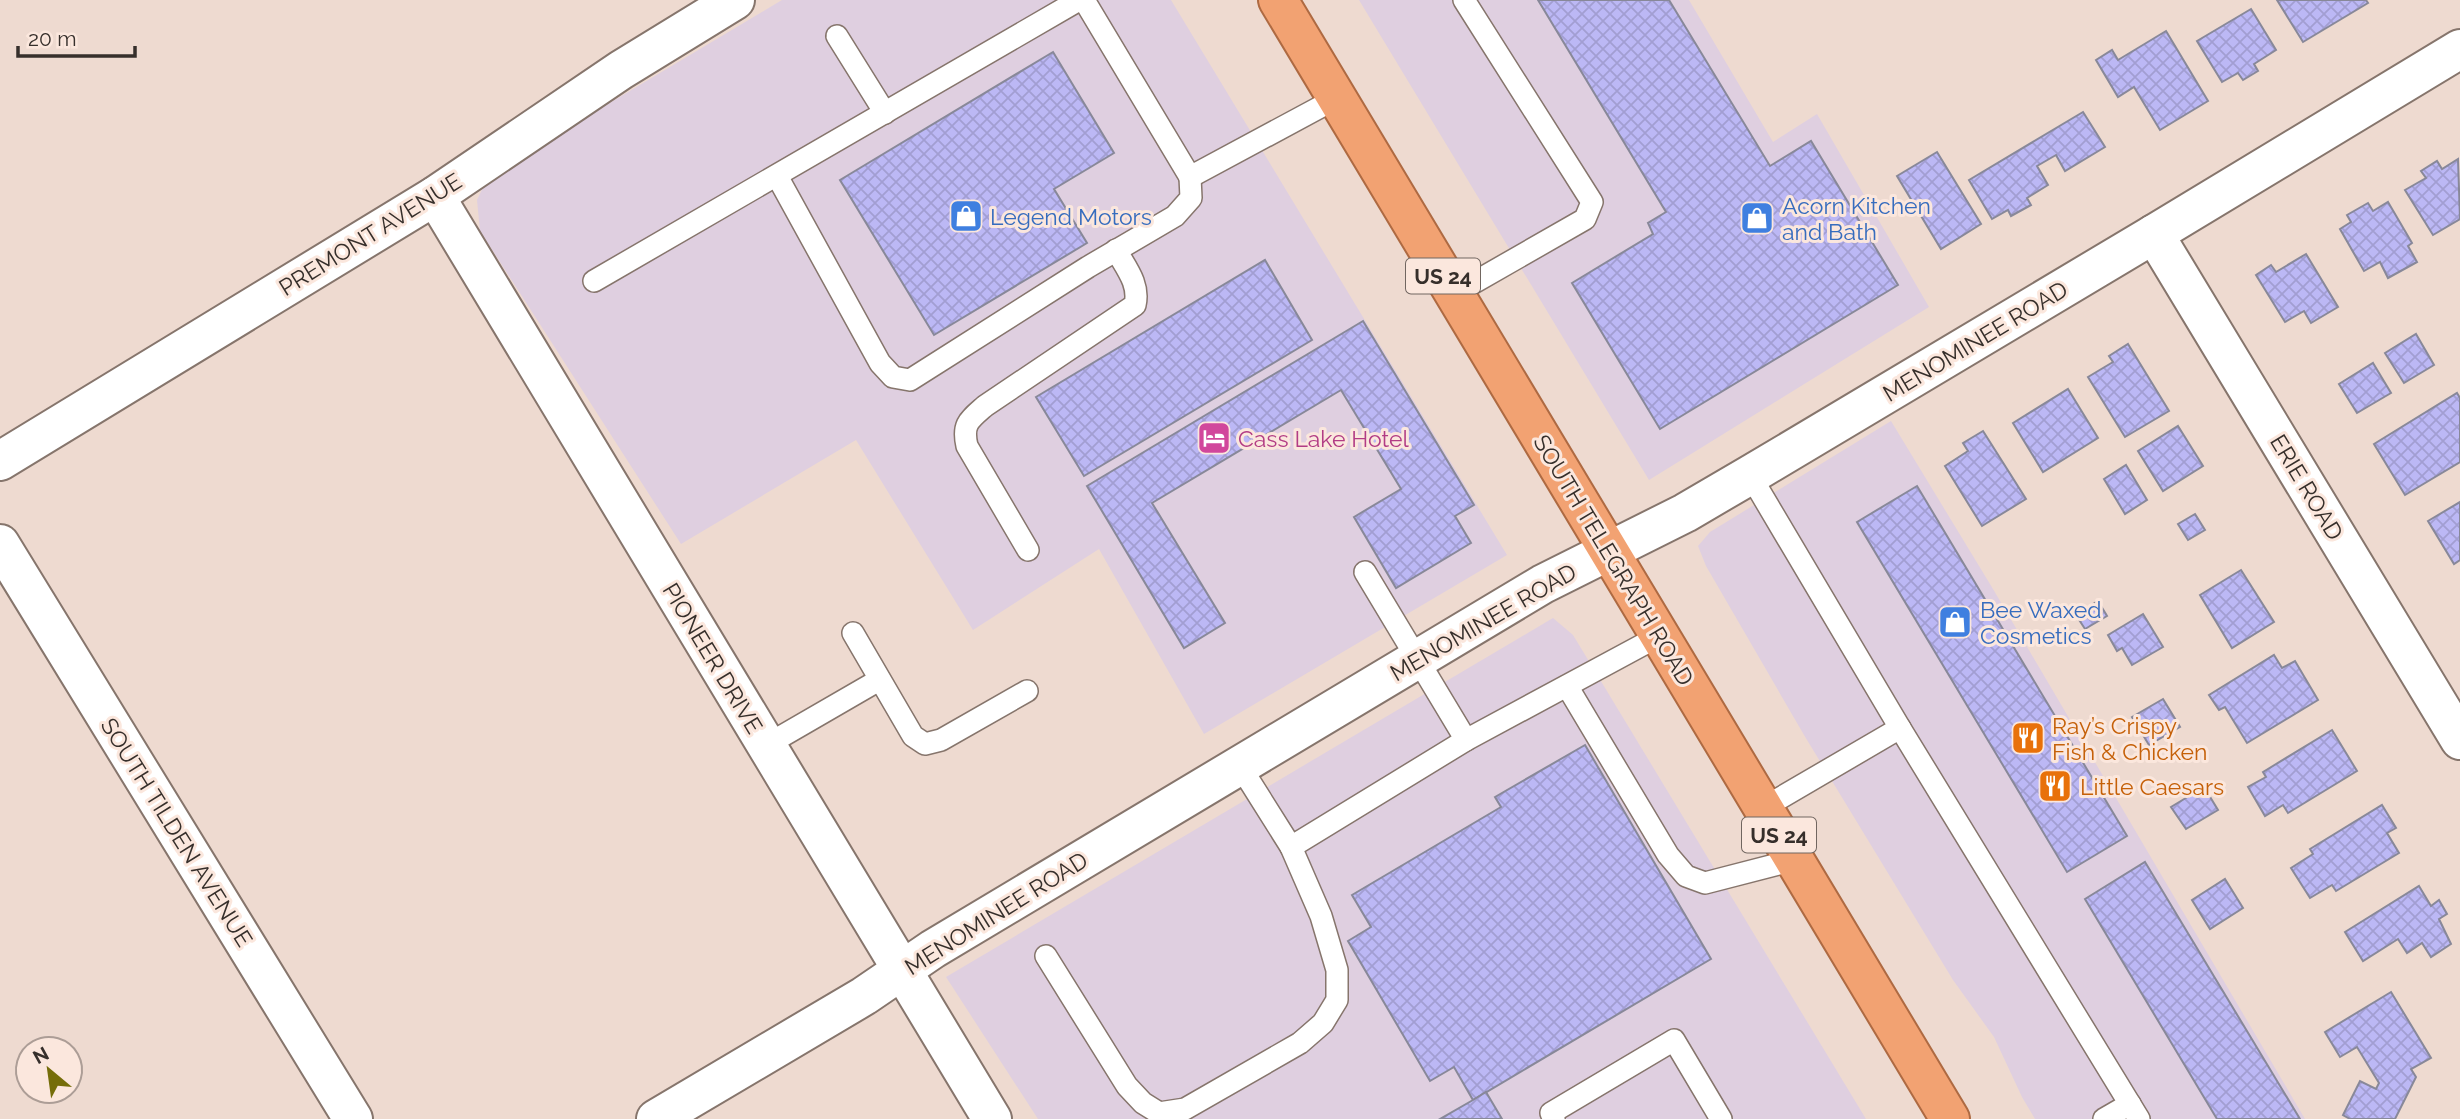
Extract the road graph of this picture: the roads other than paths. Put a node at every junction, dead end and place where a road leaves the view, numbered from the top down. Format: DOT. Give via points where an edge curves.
graph roads {
  1 [pos="735,0"];
  2 [pos="1081,0"];
  3 [pos="1278,0"];
  4 [pos="1464,0"];
  5 [pos="837,36"];
  6 [pos="2460,49"];
  7 [pos="1337,99"];
  8 [pos="885,113"];
  9 [pos="777,176"];
  10 [pos="1190,177"];
  11 [pos="435,196"];
  12 [pos="2154,234"];
  13 [pos="1116,250"];
  14 [pos="594,281"];
  15 [pos="1454,294"];
  16 [pos="0,461"];
  17 [pos="1750,475"];
  18 [pos="0,544"];
  19 [pos="1028,550"];
  20 [pos="1609,551"];
  21 [pos="1365,572"];
  22 [pos="853,633"];
  23 [pos="1660,636"];
  24 [pos="1418,659"];
  25 [pos="879,680"];
  26 [pos="1567,686"];
  27 [pos="1027,691"];
  28 [pos="1900,728"];
  29 [pos="1466,740"];
  30 [pos="2460,740"];
  31 [pos="765,746"];
  32 [pos="1240,766"];
  33 [pos="1763,808"];
  34 [pos="1291,847"];
  35 [pos="1794,860"];
  36 [pos="1046,956"];
  37 [pos="901,971"];
  38 [pos="2135,1112"];
  39 [pos="353,1119"];
  40 [pos="656,1119"];
  41 [pos="992,1119"];
  42 [pos="1554,1119"];
  43 [pos="1721,1119"];
  44 [pos="1950,1119"];
  45 [pos="2104,1119"];
  1 -- 11 [label="street, PREMONT AVENUE" via="621,70"];
  2 -- 8 [label="lane"];
  2 -- 10 [label="lane"];
  3 -- 7 [label="highway, SOUTH TELEGRAPH ROAD / US 24"];
  4 -- 15 [label="lane" via="1591,202 1585,219"];
  5 -- 8 [label="lane"];
  6 -- 12 [label="street, MENOMINEE ROAD"];
  7 -- 10 [label="lane"];
  7 -- 15 [label="highway, SOUTH TELEGRAPH ROAD / US 24"];
  8 -- 9 [label="lane"];
  9 -- 13 [label="lane" via="880,363 893,377 911,380"];
  9 -- 14 [label="lane"];
  10 -- 13 [label="lane" via="1191,198 1175,216"];
  11 -- 16 [label="street, PREMONT AVENUE"];
  11 -- 31 [label="street, PIONEER DRIVE"];
  12 -- 17 [label="street, MENOMINEE ROAD"];
  12 -- 30 [label="street, ERIE ROAD"];
  13 -- 19 [label="lane" via="1134,282 1135,305 985,406 968,421 964,433 967,446"];
  15 -- 20 [label="highway, SOUTH TELEGRAPH ROAD / US 24"];
  17 -- 20 [label="street, MENOMINEE ROAD"];
  17 -- 28 [label="lane"];
  18 -- 39 [label="street, SOUTH TILDEN AVENUE"];
  20 -- 23 [label="highway, SOUTH TELEGRAPH ROAD / US 24"];
  20 -- 24 [label="street, MENOMINEE ROAD" via="1543,584"];
  21 -- 24 [label="lane"];
  22 -- 25 [label="lane"];
  23 -- 26 [label="lane"];
  23 -- 33 [label="highway, SOUTH TELEGRAPH ROAD / US 24"];
  24 -- 29 [label="lane"];
  24 -- 32 [label="street, MENOMINEE ROAD"];
  25 -- 27 [label="lane" via="914,736 925,744 942,740"];
  25 -- 31 [label="lane"];
  26 -- 29 [label="lane"];
  26 -- 35 [label="lane" via="1668,855 1686,876 1705,883"];
  28 -- 33 [label="lane"];
  28 -- 38 [label="lane"];
  29 -- 34 [label="lane"];
  31 -- 37 [label="street, PIONEER DRIVE"];
  32 -- 34 [label="lane"];
  32 -- 37 [label="street, MENOMINEE ROAD"];
  33 -- 35 [label="highway, SOUTH TELEGRAPH ROAD / US 24"];
  34 -- 36 [label="lane" via="1321,916 1337,970 1337,1000 1323,1024 1300,1043 1185,1109 1159,1113 1127,1086"];
  35 -- 44 [label="highway, SOUTH TELEGRAPH ROAD / US 24"];
  37 -- 40 [label="street, MENOMINEE ROAD"];
  37 -- 41 [label="street, PIONEER DRIVE"];
  38 -- 45 [label="lane"];
  42 -- 43 [label="lane" via="1551,1113 1674,1041"];
}
